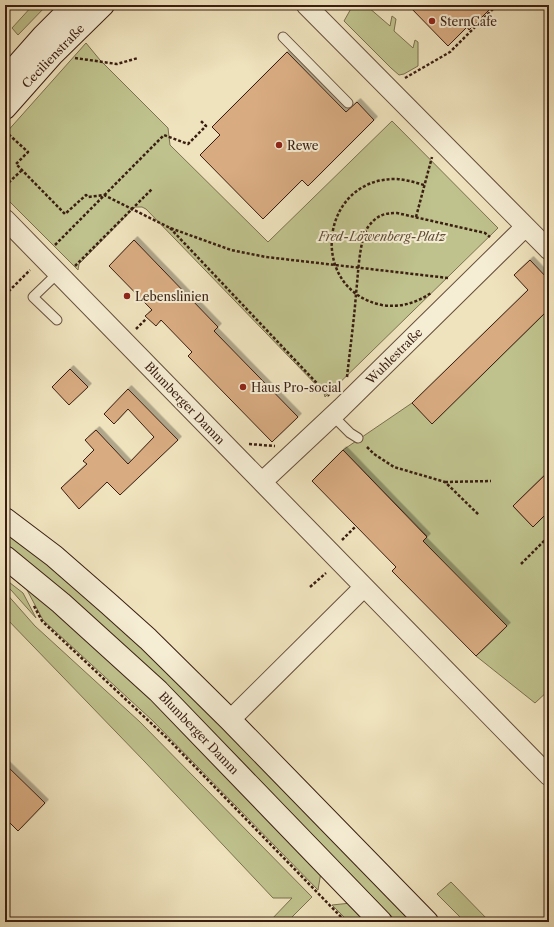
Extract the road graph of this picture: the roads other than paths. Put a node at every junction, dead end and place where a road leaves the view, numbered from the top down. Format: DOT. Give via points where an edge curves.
graph roads {
  1 [pos="74,5"];
  2 [pos="103,5"];
  3 [pos="306,5"];
  4 [pos="284,37"];
  5 [pos="5,79"];
  6 [pos="348,103"];
  7 [pos="5,108"];
  8 [pos="5,219"];
  9 [pos="525,227"];
  10 [pos="549,250"];
  11 [pos="65,271"];
  12 [pos="57,320"];
  13 [pos="337,412"];
  14 [pos="358,438"];
  15 [pos="262,482"];
  16 [pos="5,519"];
  17 [pos="5,557"];
  18 [pos="364,587"];
  19 [pos="230,720"];
  20 [pos="549,776"];
  21 [pos="381,922"];
  22 [pos="426,922"];
  1 -- 5 [label="main road, Cecilienstraße"];
  2 -- 7 [label="main road, Cecilienstraße" via="52,55"];
  3 -- 9 [label="street"];
  4 -- 6 [label="lane"];
  8 -- 11 [label="street, Blumberger Damm"];
  9 -- 10 [label="street"];
  9 -- 13 [label="street, Wuhlestraße"];
  11 -- 12 [label="lane" via="33,297"];
  11 -- 15 [label="street, Blumberger Damm"];
  13 -- 14 [label="lane" via="350,432"];
  13 -- 15 [label="street, Wuhlestraße"];
  15 -- 18 [label="street, Blumberger Damm"];
  16 -- 19 [label="main road" via="54,556 109,604"];
  17 -- 21 [label="main road, Blumberger Damm" via="61,603 158,691"];
  18 -- 19 [label="street"];
  18 -- 20 [label="street, Blumberger Damm"];
  19 -- 22 [label="main road"];
}
